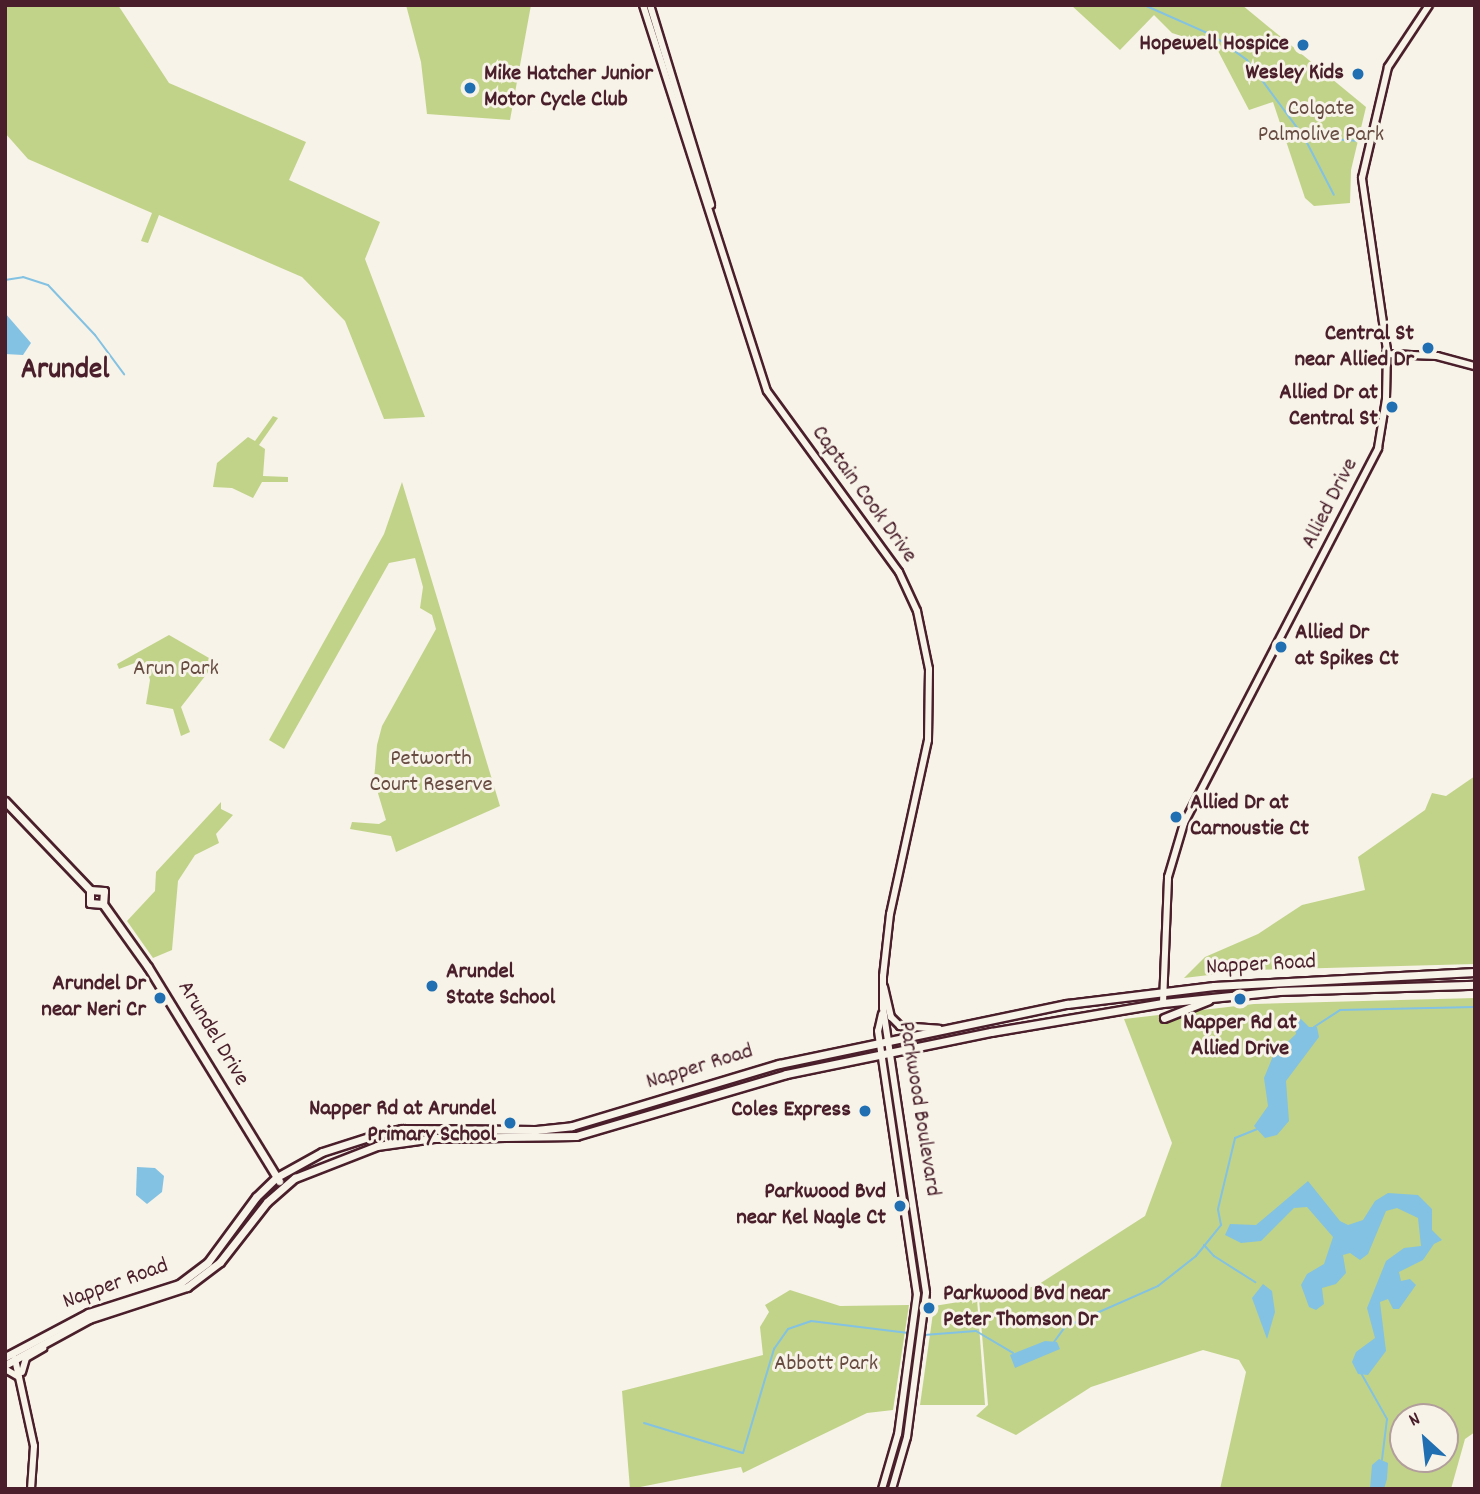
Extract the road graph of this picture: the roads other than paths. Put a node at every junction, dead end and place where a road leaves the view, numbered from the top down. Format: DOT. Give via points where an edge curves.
graph roads {
  1 [pos="643,5"];
  2 [pos="650,5"];
  3 [pos="1429,5"];
  4 [pos="713,221"];
  5 [pos="1386,354"];
  6 [pos="1475,366"];
  7 [pos="5,802"];
  8 [pos="90,890"];
  9 [pos="103,904"];
  10 [pos="1475,972"];
  11 [pos="883,985"];
  12 [pos="1475,985"];
  13 [pos="1166,992"];
  14 [pos="1216,996"];
  15 [pos="1163,1003"];
  16 [pos="883,1009"];
  17 [pos="1164,1018"];
  18 [pos="941,1029"];
  19 [pos="889,1040"];
  20 [pos="880,1042"];
  21 [pos="891,1054"];
  22 [pos="882,1055"];
  23 [pos="277,1177"];
  24 [pos="284,1187"];
  25 [pos="61,1334"];
  26 [pos="5,1357"];
  27 [pos="15,1359"];
  28 [pos="5,1367"];
  29 [pos="22,1381"];
  30 [pos="31,1489"];
  31 [pos="882,1489"];
  32 [pos="892,1489"];
  1 -- 4 [label="street, Captain Cook Drive"];
  2 -- 4 [label="street, Captain Cook Drive" via="705,179"];
  3 -- 5 [label="street, Allied Drive" via="1392,57 1362,175"];
  4 -- 11 [label="street, Captain Cook Drive" via="767,391 899,572 922,631 929,669 928,740 890,914"];
  5 -- 6 [label="street" via="1437,356"];
  5 -- 13 [label="street, Allied Drive" via="1383,424 1372,465 1181,832 1168,877"];
  7 -- 8 [label="main road"];
  8 -- 9 [label="main road" via="90,903"];
  8 -- 9 [label="main road" via="104,891"];
  9 -- 23 [label="main road, Arundel Drive" via="148,967"];
  10 -- 13 [label="main road, Napper Road"];
  11 -- 16 [label="street, Captain Cook Drive"];
  11 -- 18 [label="street" via="891,1017 900,1026"];
  12 -- 14 [label="main road, Napper Road"];
  13 -- 15 [label="street, Allied Drive"];
  13 -- 18 [label="main road, Napper Road" via="1067,1004"];
  14 -- 15 [label="main road, Napper Road"];
  14 -- 17 [label="main road"];
  15 -- 21 [label="main road, Napper Road"];
  16 -- 19 [label="street, Parkwood Boulevard"];
  16 -- 20 [label="street, Parkwood Boulevard"];
  18 -- 19 [label="main road, Napper Road"];
  19 -- 20 [label="main road, Napper Road"];
  19 -- 21 [label="street, Parkwood Boulevard"];
  20 -- 22 [label="street, Parkwood Boulevard"];
  20 -- 23 [label="main road, Napper Road" via="764,1067 572,1126 413,1129 378,1134 322,1152"];
  21 -- 22 [label="main road, Napper Road"];
  21 -- 32 [label="street, Parkwood Boulevard" via="924,1259 923,1324 907,1437"];
  22 -- 24 [label="main road, Napper Road" via="786,1074 576,1136 435,1138 377,1146 316,1166"];
  22 -- 31 [label="street, Parkwood Boulevard" via="915,1261 914,1323 898,1434"];
  23 -- 24 [label="main road, Arundel Drive"];
  23 -- 26 [label="main road, Napper Road" via="256,1197 216,1252 187,1279 160,1293 88,1313"];
  24 -- 25 [label="main road, Napper Road" via="220,1262 187,1287 89,1319"];
  25 -- 27 [label="main road, Napper Road"];
  25 -- 29 [label="street" via="26,1358"];
  27 -- 28 [label="main road, Napper Road"];
  27 -- 29 [label="street"];
  28 -- 29 [label="street"];
  29 -- 30 [label="street" via="34,1446"];
}
